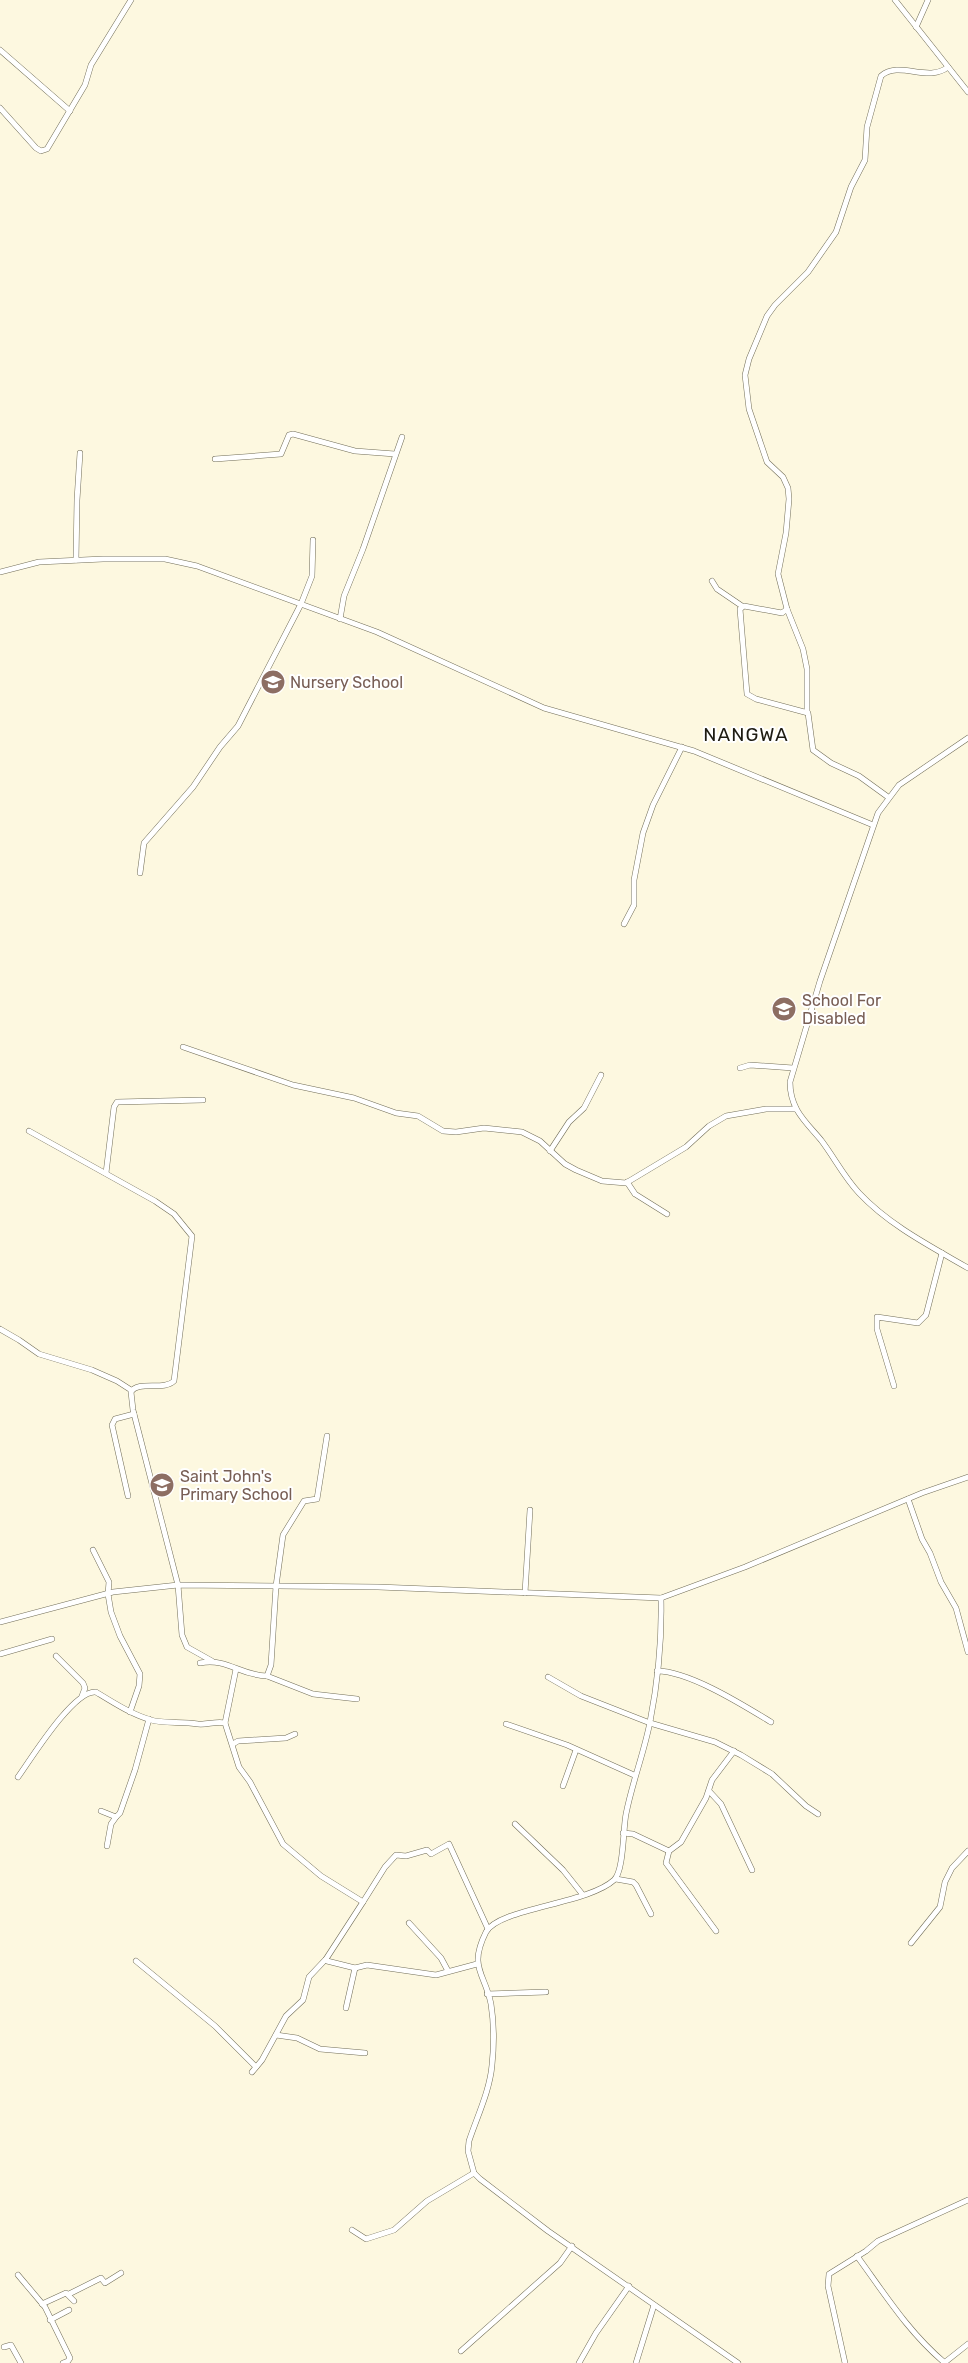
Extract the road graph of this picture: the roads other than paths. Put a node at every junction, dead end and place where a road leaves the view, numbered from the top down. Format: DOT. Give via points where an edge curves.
graph roads {
  1 [pos="131,0"];
  2 [pos="895,0"];
  3 [pos="928,0"];
  4 [pos="916,27"];
  5 [pos="0,50"];
  6 [pos="948,67"];
  7 [pos="968,92"];
  8 [pos="0,108"];
  9 [pos="70,111"];
  10 [pos="402,437"];
  11 [pos="80,453"];
  12 [pos="395,454"];
  13 [pos="215,459"];
  14 [pos="313,540"];
  15 [pos="76,560"];
  16 [pos="0,572"];
  17 [pos="712,581"];
  18 [pos="301,604"];
  19 [pos="742,606"];
  20 [pos="787,609"];
  21 [pos="340,619"];
  22 [pos="807,712"];
  23 [pos="968,738"];
  24 [pos="682,747"];
  25 [pos="888,797"];
  26 [pos="873,825"];
  27 [pos="140,872"];
  28 [pos="624,924"];
  29 [pos="183,1047"];
  30 [pos="740,1068"];
  31 [pos="793,1068"];
  32 [pos="601,1075"];
  33 [pos="203,1100"];
  34 [pos="796,1109"];
  35 [pos="29,1131"];
  36 [pos="550,1151"];
  37 [pos="106,1173"];
  38 [pos="627,1182"];
  39 [pos="667,1214"];
  40 [pos="942,1254"];
  41 [pos="968,1268"];
  42 [pos="0,1329"];
  43 [pos="894,1386"];
  44 [pos="131,1390"];
  45 [pos="134,1414"];
  46 [pos="327,1436"];
  47 [pos="968,1477"];
  48 [pos="128,1496"];
  49 [pos="908,1499"];
  50 [pos="530,1510"];
  51 [pos="93,1550"];
  52 [pos="178,1584"];
  53 [pos="276,1586"];
  54 [pos="525,1593"];
  55 [pos="108,1594"];
  56 [pos="661,1598"];
  57 [pos="0,1622"];
  58 [pos="52,1639"];
  59 [pos="968,1652"];
  60 [pos="0,1654"];
  61 [pos="56,1656"];
  62 [pos="212,1661"];
  63 [pos="200,1663"];
  64 [pos="236,1669"];
  65 [pos="657,1671"];
  66 [pos="267,1676"];
  67 [pos="548,1677"];
  68 [pos="82,1696"];
  69 [pos="357,1699"];
  70 [pos="130,1712"];
  71 [pos="149,1719"];
  72 [pos="771,1722"];
  73 [pos="225,1723"];
  74 [pos="650,1723"];
  75 [pos="506,1724"];
  76 [pos="295,1734"];
  77 [pos="233,1744"];
  78 [pos="576,1750"];
  79 [pos="734,1751"];
  80 [pos="634,1775"];
  81 [pos="18,1777"];
  82 [pos="563,1786"];
  83 [pos="709,1791"];
  84 [pos="101,1811"];
  85 [pos="818,1814"];
  86 [pos="116,1817"];
  87 [pos="515,1824"];
  88 [pos="623,1833"];
  89 [pos="107,1846"];
  90 [pos="670,1851"];
  91 [pos="968,1851"];
  92 [pos="752,1870"];
  93 [pos="616,1879"];
  94 [pos="583,1895"];
  95 [pos="363,1902"];
  96 [pos="651,1914"];
  97 [pos="409,1923"];
  98 [pos="488,1928"];
  99 [pos="716,1931"];
  100 [pos="911,1943"];
  101 [pos="325,1960"];
  102 [pos="136,1961"];
  103 [pos="477,1964"];
  104 [pos="355,1968"];
  105 [pos="448,1972"];
  106 [pos="546,1992"];
  107 [pos="487,1994"];
  108 [pos="346,2008"];
  109 [pos="276,2036"];
  110 [pos="365,2053"];
  111 [pos="256,2067"];
  112 [pos="252,2072"];
  113 [pos="474,2173"];
  114 [pos="968,2200"];
  115 [pos="352,2230"];
  116 [pos="572,2246"];
  117 [pos="857,2256"];
  118 [pos="121,2273"];
  119 [pos="18,2275"];
  120 [pos="629,2286"];
  121 [pos="69,2294"];
  122 [pos="74,2301"];
  123 [pos="42,2304"];
  124 [pos="654,2305"];
  125 [pos="69,2310"];
  126 [pos="50,2320"];
  127 [pos="968,2344"];
  128 [pos="4,2347"];
  129 [pos="461,2351"];
  130 [pos="21,2363"];
  131 [pos="63,2363"];
  132 [pos="579,2363"];
  133 [pos="636,2363"];
  134 [pos="738,2363"];
  135 [pos="845,2363"];
  1 -- 9 [label="street" via="91,65 85,85"];
  2 -- 4 [label="street"];
  3 -- 4 [label="street"];
  4 -- 6 [label="street"];
  5 -- 9 [label="street"];
  6 -- 7 [label="street"];
  6 -- 20 [label="street" via="933,74 889,71 881,76 867,127 866,160 852,187 836,232 808,272 772,308 749,358 745,383 749,408 767,462 783,477 788,488 786,533 778,574"];
  8 -- 9 [label="street" via="41,151 47,149"];
  10 -- 12 [label="street"];
  11 -- 15 [label="street"];
  12 -- 13 [label="street" via="355,452 293,434 288,436 281,454"];
  12 -- 21 [label="street" via="344,596"];
  14 -- 18 [label="street" via="312,576"];
  15 -- 16 [label="street" via="39,562"];
  15 -- 18 [label="street" via="165,559 183,562"];
  17 -- 19 [label="street" via="717,589"];
  18 -- 21 [label="street"];
  18 -- 27 [label="street" via="238,726 193,787 144,844"];
  19 -- 20 [label="street" via="782,613"];
  19 -- 22 [label="street" via="747,694"];
  20 -- 22 [label="street" via="803,649 807,669"];
  21 -- 24 [label="street" via="377,632 544,708"];
  22 -- 25 [label="street" via="813,750 831,763 860,776"];
  23 -- 25 [label="street" via="925,766"];
  24 -- 26 [label="street"];
  24 -- 28 [label="street" via="643,833 633,888 634,905"];
  25 -- 26 [label="street"];
  26 -- 31 [label="street"];
  29 -- 36 [label="street" via="293,1085 418,1116 443,1131 484,1128 522,1132"];
  30 -- 31 [label="street" via="750,1065"];
  31 -- 34 [label="street" via="790,1089"];
  32 -- 36 [label="street" via="584,1108 569,1122"];
  33 -- 37 [label="street" via="117,1102"];
  34 -- 38 [label="street" via="766,1109 726,1116 709,1126 686,1147"];
  34 -- 40 [label="street" via="858,1191 874,1207"];
  35 -- 37 [label="street"];
  36 -- 38 [label="street" via="576,1170 614,1183"];
  37 -- 44 [label="street" via="174,1214 192,1236 174,1381 169,1385"];
  38 -- 39 [label="street" via="635,1194"];
  40 -- 41 [label="street"];
  40 -- 43 [label="street" via="926,1316 918,1323 876,1317"];
  42 -- 44 [label="street" via="38,1354 92,1370"];
  44 -- 45 [label="street"];
  45 -- 48 [label="street" via="115,1419 112,1425"];
  45 -- 52 [label="street"];
  46 -- 53 [label="street" via="316,1500 304,1502 284,1533"];
  47 -- 49 [label="street"];
  49 -- 56 [label="street"];
  49 -- 59 [label="street" via="922,1539 956,1608"];
  50 -- 54 [label="street"];
  51 -- 55 [label="street" via="109,1582"];
  52 -- 53 [label="street"];
  52 -- 55 [label="street"];
  52 -- 62 [label="street" via="182,1635 187,1647"];
  53 -- 54 [label="street"];
  53 -- 66 [label="street"];
  54 -- 56 [label="street"];
  55 -- 57 [label="street"];
  55 -- 70 [label="street" via="120,1636 140,1674"];
  56 -- 65 [label="street"];
  58 -- 60 [label="street"];
  61 -- 68 [label="street" via="83,1683"];
  62 -- 63 [label="street"];
  62 -- 64 [label="street"];
  64 -- 66 [label="street"];
  64 -- 73 [label="street"];
  65 -- 72 [label="street" via="674,1673 715,1690"];
  65 -- 74 [label="street"];
  66 -- 69 [label="street" via="313,1694"];
  67 -- 74 [label="street" via="581,1696"];
  68 -- 70 [label="street" via="96,1692"];
  68 -- 81 [label="street"];
  70 -- 71 [label="street"];
  71 -- 73 [label="street"];
  71 -- 86 [label="street" via="132,1782"];
  73 -- 77 [label="street"];
  74 -- 79 [label="street" via="715,1742"];
  74 -- 80 [label="street"];
  75 -- 78 [label="street"];
  76 -- 77 [label="street" via="286,1738"];
  77 -- 95 [label="street" via="239,1767 283,1844 321,1876"];
  78 -- 80 [label="street"];
  78 -- 82 [label="street"];
  79 -- 83 [label="street" via="712,1780"];
  79 -- 85 [label="street" via="772,1774"];
  80 -- 88 [label="street"];
  83 -- 90 [label="street" via="681,1842"];
  83 -- 92 [label="street" via="721,1804"];
  84 -- 86 [label="street"];
  86 -- 89 [label="street" via="111,1824"];
  87 -- 94 [label="street" via="563,1870"];
  88 -- 90 [label="street" via="633,1834"];
  88 -- 93 [label="street"];
  90 -- 99 [label="street" via="666,1863"];
  91 -- 100 [label="street" via="952,1868 945,1882 940,1907"];
  93 -- 94 [label="street"];
  93 -- 96 [label="street" via="636,1885"];
  94 -- 98 [label="street" via="501,1920"];
  95 -- 98 [label="street" via="396,1855 406,1856 422,1850 431,1854 449,1844"];
  95 -- 101 [label="street"];
  97 -- 105 [label="street" via="441,1958"];
  98 -- 103 [label="street"];
  101 -- 104 [label="street"];
  101 -- 109 [label="street" via="310,1977 303,2000 286,2016"];
  102 -- 111 [label="street" via="214,2026"];
  103 -- 105 [label="street"];
  103 -- 107 [label="street"];
  104 -- 105 [label="street" via="367,1965 436,1975"];
  104 -- 108 [label="street"];
  106 -- 107 [label="street"];
  107 -- 113 [label="street" via="491,2012 492,2065 469,2141 468,2151"];
  109 -- 110 [label="street" via="297,2038 320,2049"];
  109 -- 111 [label="street"];
  111 -- 112 [label="street"];
  113 -- 115 [label="street" via="426,2201 394,2230 370,2239"];
  113 -- 116 [label="street" via="510,2203"];
  114 -- 117 [label="street" via="878,2241"];
  116 -- 120 [label="street"];
  116 -- 129 [label="street" via="560,2263"];
  117 -- 127 [label="street" via="905,2323 944,2363"];
  117 -- 135 [label="street" via="834,2268 827,2279"];
  118 -- 121 [label="street" via="105,2282 101,2278"];
  119 -- 123 [label="street"];
  120 -- 124 [label="street"];
  120 -- 132 [label="street"];
  121 -- 122 [label="street"];
  121 -- 123 [label="street" via="61,2294"];
  123 -- 126 [label="street"];
  124 -- 133 [label="street"];
  124 -- 134 [label="street"];
  125 -- 126 [label="street"];
  126 -- 131 [label="street" via="70,2358"];
  128 -- 130 [label="street" via="11,2345"];
}
